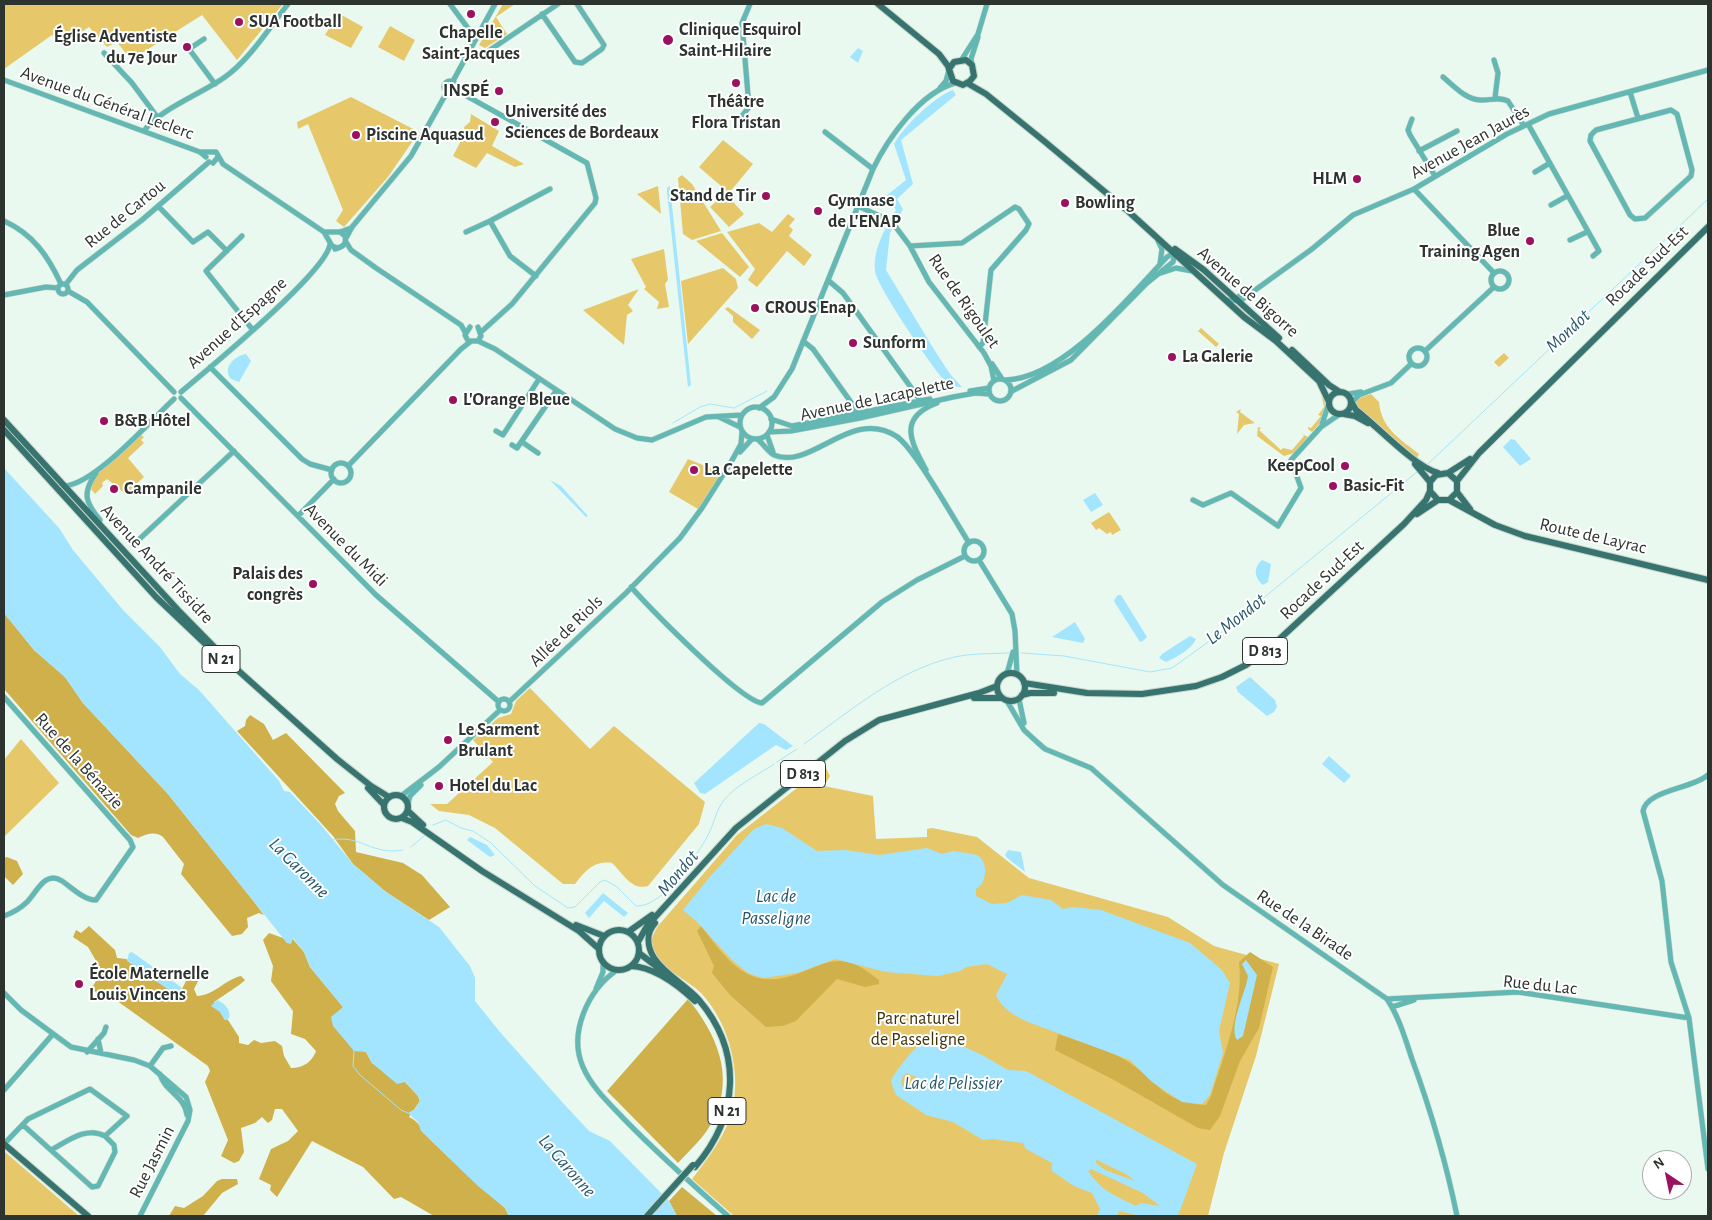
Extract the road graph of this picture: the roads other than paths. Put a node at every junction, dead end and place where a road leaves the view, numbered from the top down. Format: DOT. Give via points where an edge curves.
graph roads {
  1 [pos="288,4"];
  2 [pos="450,4"];
  3 [pos="496,4"];
  4 [pos="558,4"];
  5 [pos="577,4"];
  6 [pos="750,4"];
  7 [pos="878,4"];
  8 [pos="988,4"];
  9 [pos="549,6"];
  10 [pos="542,14"];
  11 [pos="978,34"];
  12 [pos="204,39"];
  13 [pos="476,39"];
  14 [pos="490,50"];
  15 [pos="104,53"];
  16 [pos="939,54"];
  17 [pos="960,59"];
  18 [pos="1494,60"];
  19 [pos="972,65"];
  20 [pos="949,70"];
  21 [pos="1708,70"];
  22 [pos="974,76"];
  23 [pos="1443,77"];
  24 [pos="4,80"];
  25 [pos="453,81"];
  26 [pos="955,83"];
  27 [pos="967,83"];
  28 [pos="215,84"];
  29 [pos="456,90"];
  30 [pos="938,90"];
  31 [pos="447,92"];
  32 [pos="1630,92"];
  33 [pos="986,94"];
  34 [pos="1495,98"];
  35 [pos="742,116"];
  36 [pos="158,118"];
  37 [pos="1638,118"];
  38 [pos="1412,119"];
  39 [pos="1526,125"];
  40 [pos="144,131"];
  41 [pos="1457,131"];
  42 [pos="826,132"];
  43 [pos="1419,151"];
  44 [pos="218,157"];
  45 [pos="208,160"];
  46 [pos="1550,163"];
  47 [pos="224,164"];
  48 [pos="873,169"];
  49 [pos="1535,172"];
  50 [pos="1435,176"];
  51 [pos="550,189"];
  52 [pos="1414,189"];
  53 [pos="1567,196"];
  54 [pos="1551,205"];
  55 [pos="158,206"];
  56 [pos="858,206"];
  57 [pos="1124,208"];
  58 [pos="4,221"];
  59 [pos="490,221"];
  60 [pos="1708,227"];
  61 [pos="351,228"];
  62 [pos="324,232"];
  63 [pos="337,232"];
  64 [pos="466,232"];
  65 [pos="1587,232"];
  66 [pos="242,236"];
  67 [pos="346,240"];
  68 [pos="1570,240"];
  69 [pos="330,242"];
  70 [pos="910,246"];
  71 [pos="340,248"];
  72 [pos="351,250"];
  73 [pos="227,251"];
  74 [pos="1175,252"];
  75 [pos="1593,256"];
  76 [pos="323,259"];
  77 [pos="1160,264"];
  78 [pos="1158,274"];
  79 [pos="1198,274"];
  80 [pos="1494,274"];
  81 [pos="536,276"];
  82 [pos="828,281"];
  83 [pos="1265,281"];
  84 [pos="62,285"];
  85 [pos="1494,287"];
  86 [pos="1222,290"];
  87 [pos="1247,290"];
  88 [pos="68,291"];
  89 [pos="4,295"];
  90 [pos="1244,297"];
  91 [pos="1234,302"];
  92 [pos="461,325"];
  93 [pos="1265,326"];
  94 [pos="470,327"];
  95 [pos="252,329"];
  96 [pos="480,334"];
  97 [pos="467,337"];
  98 [pos="803,341"];
  99 [pos="979,347"];
  100 [pos="1425,351"];
  101 [pos="987,358"];
  102 [pos="1411,364"];
  103 [pos="210,367"];
  104 [pos="540,379"];
  105 [pos="1004,380"];
  106 [pos="994,381"];
  107 [pos="989,388"];
  108 [pos="1376,388"];
  109 [pos="556,390"];
  110 [pos="1012,391"];
  111 [pos="174,392"];
  112 [pos="1340,392"];
  113 [pos="990,394"];
  114 [pos="1348,394"];
  115 [pos="181,395"];
  116 [pos="774,397"];
  117 [pos="954,397"];
  118 [pos="174,399"];
  119 [pos="920,400"];
  120 [pos="1329,402"];
  121 [pos="1352,402"];
  122 [pos="759,408"];
  123 [pos="857,414"];
  124 [pos="1342,414"];
  125 [pos="742,415"];
  126 [pos="719,417"];
  127 [pos="770,417"];
  128 [pos="4,420"];
  129 [pos="1321,426"];
  130 [pos="4,430"];
  131 [pos="496,430"];
  132 [pos="741,430"];
  133 [pos="768,433"];
  134 [pos="755,439"];
  135 [pos="522,442"];
  136 [pos="512,445"];
  137 [pos="234,451"];
  138 [pos="538,453"];
  139 [pos="1479,453"];
  140 [pos="774,455"];
  141 [pos="348,466"];
  142 [pos="100,469"];
  143 [pos="332,470"];
  144 [pos="1438,473"];
  145 [pos="1448,473"];
  146 [pos="334,479"];
  147 [pos="1457,481"];
  148 [pos="1430,482"];
  149 [pos="65,486"];
  150 [pos="934,489"];
  151 [pos="1430,491"];
  152 [pos="1457,492"];
  153 [pos="1193,500"];
  154 [pos="1438,500"];
  155 [pos="1449,500"];
  156 [pos="1474,514"];
  157 [pos="298,516"];
  158 [pos="1404,524"];
  159 [pos="969,543"];
  160 [pos="133,545"];
  161 [pos="124,552"];
  162 [pos="965,556"];
  163 [pos="980,560"];
  164 [pos="1708,580"];
  165 [pos="631,586"];
  166 [pos="1015,631"];
  167 [pos="1016,672"];
  168 [pos="1004,675"];
  169 [pos="1024,683"];
  170 [pos="997,686"];
  171 [pos="1088,693"];
  172 [pos="4,697"];
  173 [pos="1020,697"];
  174 [pos="1005,700"];
  175 [pos="499,702"];
  176 [pos="509,702"];
  177 [pos="943,702"];
  178 [pos="500,710"];
  179 [pos="1029,735"];
  180 [pos="438,767"];
  181 [pos="1708,776"];
  182 [pos="401,796"];
  183 [pos="389,797"];
  184 [pos="384,805"];
  185 [pos="408,807"];
  186 [pos="402,818"];
  187 [pos="686,883"];
  188 [pos="4,916"];
  189 [pos="628,932"];
  190 [pos="604,936"];
  191 [pos="638,942"];
  192 [pos="599,949"];
  193 [pos="639,953"];
  194 [pos="603,963"];
  195 [pos="632,966"];
  196 [pos="617,970"];
  197 [pos="4,993"];
  198 [pos="595,993"];
  199 [pos="1422,998"];
  200 [pos="1387,999"];
  201 [pos="699,1000"];
  202 [pos="1392,1008"];
  203 [pos="1688,1018"];
  204 [pos="106,1027"];
  205 [pos="53,1034"];
  206 [pos="98,1039"];
  207 [pos="171,1046"];
  208 [pos="87,1052"];
  209 [pos="101,1053"];
  210 [pos="150,1066"];
  211 [pos="4,1090"];
  212 [pos="23,1124"];
  213 [pos="105,1136"];
  214 [pos="4,1144"];
  215 [pos="51,1150"];
  216 [pos="694,1166"];
  217 [pos="1708,1169"];
  218 [pos="88,1216"];
  219 [pos="140,1216"];
  220 [pos="649,1216"];
  221 [pos="728,1216"];
  222 [pos="1457,1216"];
  1 -- 28 [label="street" via="237,67"];
  2 -- 13 [label="street"];
  3 -- 13 [label="street"];
  4 -- 9 [label="street"];
  5 -- 10 [label="street" via="604,45 582,64 575,62"];
  6 -- 35 [label="street" via="742,23 749,104"];
  7 -- 16 [label="main road"];
  8 -- 11 [label="street"];
  9 -- 10 [label="street"];
  10 -- 14 [label="street"];
  11 -- 17 [label="street"];
  11 -- 19 [label="street"];
  12 -- 28 [label="street" via="189,49"];
  13 -- 25 [label="street"];
  15 -- 36 [label="street"];
  16 -- 17 [label="main road"];
  16 -- 20 [label="main road"];
  17 -- 19 [label="main road"];
  17 -- 20 [label="main road"];
  18 -- 34 [label="street" via="1498,73"];
  19 -- 22 [label="main road"];
  20 -- 26 [label="main road" via="949,76"];
  20 -- 30 [label="street" via="946,81"];
  21 -- 32 [label="street, Avenue Jean Jaurès"];
  22 -- 27 [label="main road"];
  22 -- 33 [label="main road, Avenue de Bigorre"];
  23 -- 34 [label="street" via="1462,94 1475,99"];
  24 -- 40 [label="street, Avenue du Général Leclerc"];
  25 -- 29 [label="street"];
  25 -- 31 [label="street" via="444,84"];
  26 -- 27 [label="main road"];
  26 -- 30 [label="street"];
  27 -- 33 [label="main road, Avenue de Bigorre"];
  28 -- 36 [label="street"];
  29 -- 31 [label="street"];
  29 -- 81 [label="street" via="590,167 595,203"];
  30 -- 48 [label="street" via="904,121"];
  31 -- 61 [label="street" via="406,162"];
  32 -- 37 [label="street"];
  32 -- 39 [label="street, Avenue Jean Jaurès" via="1549,114"];
  33 -- 57 [label="main road, Avenue de Bigorre"];
  34 -- 39 [label="street" via="1510,102"];
  36 -- 40 [label="street"];
  37 -- 37 [label="street" via="1596,130 1590,141 1630,215 1640,220 1674,194 1692,173 1677,114 1671,110"];
  38 -- 43 [label="street" via="1408,130"];
  39 -- 46 [label="street"];
  39 -- 50 [label="street, Avenue Jean Jaurès"];
  40 -- 45 [label="street, Avenue du Général Leclerc" via="200,152"];
  41 -- 43 [label="street"];
  42 -- 48 [label="street"];
  43 -- 50 [label="street"];
  44 -- 45 [label="street, Rue de Cartou"];
  44 -- 45 [label="street" via="214,151"];
  44 -- 47 [label="street, Avenue du Général Leclerc"];
  45 -- 47 [label="street, Avenue du Général Leclerc"];
  45 -- 55 [label="street, Rue de Cartou"];
  46 -- 49 [label="street"];
  46 -- 53 [label="street"];
  47 -- 62 [label="street, Avenue du Général Leclerc"];
  48 -- 56 [label="street"];
  50 -- 52 [label="street, Avenue Jean Jaurès"];
  51 -- 59 [label="street"];
  52 -- 80 [label="street"];
  52 -- 83 [label="street, Avenue Jean Jaurès" via="1353,215 1312,249"];
  53 -- 54 [label="street"];
  53 -- 65 [label="street"];
  55 -- 73 [label="street" via="193,242 208,232"];
  55 -- 84 [label="street, Rue de Cartou"];
  56 -- 70 [label="street, Rue de Rigoulet" via="896,226"];
  56 -- 82 [label="street"];
  57 -- 74 [label="main road, Avenue de Bigorre"];
  57 -- 77 [label="street" via="1161,245"];
  58 -- 84 [label="street" via="31,237"];
  59 -- 64 [label="street"];
  59 -- 81 [label="street" via="510,256"];
  60 -- 139 [label="main road, Rocade Sud-Est"];
  61 -- 63 [label="street"];
  61 -- 67 [label="street"];
  62 -- 63 [label="street"];
  62 -- 69 [label="street, Avenue du Général Leclerc"];
  63 -- 67 [label="street"];
  63 -- 69 [label="street"];
  65 -- 68 [label="street"];
  65 -- 75 [label="street" via="1599,252"];
  66 -- 73 [label="street"];
  67 -- 71 [label="street"];
  67 -- 72 [label="street"];
  69 -- 71 [label="street"];
  69 -- 76 [label="street"];
  70 -- 99 [label="street, Rue de Rigoulet" via="929,282"];
  70 -- 99 [label="street" via="962,243 1015,207 1027,219 1026,230 990,270"];
  71 -- 72 [label="street"];
  71 -- 76 [label="street"];
  72 -- 92 [label="street"];
  73 -- 95 [label="street" via="206,271"];
  74 -- 77 [label="street"];
  74 -- 78 [label="street, Avenue de Lacapelette" via="1173,262"];
  74 -- 79 [label="main road, Avenue de Bigorre"];
  74 -- 86 [label="main road, Avenue de Bigorre" via="1204,270"];
  76 -- 95 [label="street, Avenue d'Espagne"];
  77 -- 105 [label="street" via="1066,357 1019,379"];
  78 -- 79 [label="street" via="1182,268"];
  78 -- 110 [label="street, Avenue de Lacapelette" via="1071,360"];
  79 -- 91 [label="main road, Avenue de Bigorre"];
  80 -- 85 [label="street" via="1491,279"];
  80 -- 85 [label="street" via="1502,271 1509,278 1506,288"];
  81 -- 96 [label="street"];
  82 -- 98 [label="street"];
  82 -- 119 [label="street" via="843,293"];
  83 -- 87 [label="street, Avenue Jean Jaurès"];
  83 -- 90 [label="street, Avenue Jean Jaurès"];
  84 -- 88 [label="street"];
  84 -- 88 [label="street" via="62,294"];
  84 -- 89 [label="street"];
  85 -- 100 [label="street"];
  86 -- 87 [label="street" via="1234,294"];
  86 -- 91 [label="main road, Avenue de Bigorre"];
  87 -- 91 [label="street, Avenue Jean Jaurès"];
  88 -- 111 [label="street" via="86,301"];
  90 -- 91 [label="street, Avenue Jean Jaurès"];
  90 -- 93 [label="street" via="1246,307"];
  91 -- 93 [label="main road, Avenue de Bigorre"];
  91 -- 120 [label="main road, Avenue de Bigorre" via="1319,381"];
  92 -- 94 [label="street"];
  92 -- 97 [label="street"];
  93 -- 112 [label="main road, Avenue de Bigorre"];
  94 -- 96 [label="street"];
  94 -- 97 [label="street"];
  95 -- 103 [label="street, Avenue d'Espagne"];
  96 -- 97 [label="street"];
  96 -- 104 [label="street" via="495,349"];
  97 -- 141 [label="street" via="461,349"];
  98 -- 116 [label="street" via="792,369"];
  98 -- 123 [label="street" via="817,355"];
  99 -- 101 [label="street, Rue de Rigoulet"];
  100 -- 102 [label="street" via="1425,364 1417,367"];
  100 -- 102 [label="street" via="1419,348 1412,350 1408,357"];
  101 -- 105 [label="street"];
  101 -- 106 [label="street, Rue de Rigoulet"];
  102 -- 108 [label="street" via="1391,383"];
  103 -- 115 [label="street, Avenue d'Espagne"];
  103 -- 143 [label="street" via="302,459"];
  104 -- 109 [label="street"];
  104 -- 131 [label="street" via="503,435"];
  105 -- 106 [label="street"];
  105 -- 110 [label="street"];
  106 -- 107 [label="street"];
  107 -- 113 [label="street"];
  107 -- 119 [label="street, Avenue de Lacapelette"];
  108 -- 114 [label="street"];
  108 -- 121 [label="street"];
  109 -- 126 [label="street" via="616,429 636,438 652,440 700,419"];
  109 -- 135 [label="street"];
  110 -- 113 [label="street, Avenue de Lacapelette" via="1002,402 994,400"];
  111 -- 115 [label="street"];
  111 -- 118 [label="street"];
  112 -- 114 [label="main road"];
  112 -- 120 [label="main road"];
  113 -- 117 [label="street, Avenue de Lacapelette"];
  114 -- 121 [label="main road"];
  115 -- 118 [label="street"];
  115 -- 137 [label="street, Avenue du Midi"];
  116 -- 122 [label="street"];
  116 -- 127 [label="street"];
  117 -- 133 [label="street, Avenue de Lacapelette" via="860,418"];
  117 -- 150 [label="street" via="922,410 911,425 913,445"];
  118 -- 142 [label="street"];
  119 -- 123 [label="street, Avenue de Lacapelette"];
  120 -- 124 [label="main road" via="1333,412"];
  120 -- 129 [label="street"];
  121 -- 124 [label="main road" via="1350,409"];
  121 -- 144 [label="main road" via="1356,410 1412,457"];
  122 -- 125 [label="street" via="750,409"];
  122 -- 127 [label="street"];
  123 -- 127 [label="street, Avenue de Lacapelette" via="792,426"];
  124 -- 129 [label="street"];
  124 -- 148 [label="main road" via="1360,418 1375,429 1417,465"];
  125 -- 126 [label="street"];
  125 -- 132 [label="street"];
  126 -- 132 [label="street"];
  127 -- 133 [label="street"];
  128 -- 149 [label="main road, Avenue André Tissidre / N 21"];
  129 -- 153 [label="street" via="1291,460 1300,482 1300,492 1278,526 1231,493 1207,504"];
  130 -- 184 [label="main road, Avenue André Tissidre / N 21" via="189,630"];
  132 -- 134 [label="street"];
  132 -- 165 [label="street, Allée de Riols" via="741,444 691,524"];
  133 -- 134 [label="street"];
  133 -- 140 [label="street" via="768,444"];
  134 -- 140 [label="street"];
  134 -- 165 [label="street, Allée de Riols" via="744,446 681,540"];
  135 -- 136 [label="street" via="517,448"];
  135 -- 138 [label="street"];
  137 -- 157 [label="street, Avenue du Midi"];
  137 -- 160 [label="street"];
  139 -- 145 [label="main road, Rocade Sud-Est"];
  139 -- 147 [label="main road, Rocade Sud-Est"];
  140 -- 150 [label="street" via="793,456 855,430 879,429 906,444"];
  141 -- 143 [label="street" via="339,463"];
  141 -- 146 [label="street" via="348,479 341,482"];
  142 -- 149 [label="street" via="78,483"];
  142 -- 161 [label="street" via="87,488 86,496"];
  143 -- 146 [label="street"];
  144 -- 145 [label="main road"];
  144 -- 148 [label="main road"];
  145 -- 147 [label="main road"];
  146 -- 157 [label="street"];
  147 -- 152 [label="main road"];
  148 -- 151 [label="main road"];
  149 -- 161 [label="main road, Avenue André Tissidre / N 21"];
  150 -- 159 [label="street"];
  151 -- 154 [label="main road"];
  151 -- 158 [label="main road, Rocade Sud-Est / D 813"];
  152 -- 155 [label="main road"];
  152 -- 156 [label="main road, Route de Layrac"];
  154 -- 155 [label="main road"];
  154 -- 158 [label="main road, Rocade Sud-Est / D 813"];
  155 -- 156 [label="main road, Route de Layrac"];
  156 -- 164 [label="main road, Route de Layrac" via="1525,536"];
  157 -- 175 [label="street, Avenue du Midi" via="392,611"];
  158 -- 171 [label="main road, Rocade Sud-Est / D 813" via="1272,646 1230,673 1196,686 1171,691"];
  159 -- 162 [label="street" via="964,550"];
  159 -- 163 [label="street" via="975,541 983,546"];
  161 -- 183 [label="main road, Avenue André Tissidre / N 21" via="232,665 337,758"];
  162 -- 163 [label="street" via="970,560"];
  162 -- 165 [label="street" via="882,602 762,702 741,692 677,634"];
  163 -- 166 [label="street" via="1008,605"];
  165 -- 176 [label="street, Allée de Riols"];
  166 -- 167 [label="street"];
  166 -- 168 [label="street" via="1011,660"];
  167 -- 168 [label="main road"];
  167 -- 169 [label="main road"];
  168 -- 170 [label="main road"];
  169 -- 171 [label="main road, Rocade Sud-Est / D 813"];
  169 -- 173 [label="main road"];
  170 -- 174 [label="main road"];
  170 -- 177 [label="main road, D 813"];
  171 -- 173 [label="main road, Rocade Sud-Est / D 813" via="1036,692"];
  172 -- 188 [label="street, Rue de la Bénazie" via="133,844 132,852 96,900 87,899 52,877 26,904"];
  173 -- 174 [label="main road"];
  173 -- 179 [label="street" via="1022,719"];
  174 -- 177 [label="main road, D 813" via="981,697"];
  174 -- 179 [label="street, Rue de la Birade"];
  175 -- 176 [label="street"];
  175 -- 178 [label="street"];
  176 -- 178 [label="street" via="507,710"];
  177 -- 187 [label="main road, D 813" via="880,720 845,742 736,828"];
  178 -- 180 [label="street"];
  179 -- 200 [label="street, Rue de la Birade" via="1045,748 1092,768 1223,885"];
  180 -- 182 [label="street"];
  180 -- 185 [label="street" via="410,796"];
  181 -- 203 [label="street" via="1651,798 1643,811 1662,881 1671,962"];
  182 -- 183 [label="main road"];
  182 -- 185 [label="main road"];
  183 -- 184 [label="main road"];
  184 -- 186 [label="main road" via="389,817"];
  185 -- 186 [label="main road"];
  185 -- 190 [label="main road" via="439,837 521,893 580,927"];
  186 -- 192 [label="main road" via="579,931"];
  187 -- 189 [label="main road, D 813" via="645,922"];
  187 -- 191 [label="main road, D 813" via="644,930"];
  187 -- 201 [label="main road, D 813" via="683,891 651,928 649,947 656,960"];
  189 -- 190 [label="main road" via="615,930"];
  189 -- 191 [label="main road"];
  190 -- 192 [label="main road"];
  191 -- 193 [label="main road"];
  192 -- 194 [label="main road"];
  193 -- 195 [label="main road"];
  193 -- 201 [label="main road, N 21"];
  194 -- 196 [label="main road"];
  194 -- 198 [label="street"];
  195 -- 196 [label="main road"];
  195 -- 216 [label="main road, N 21" via="645,969 683,990 704,1012 723,1048 728,1076 725,1109 712,1139"];
  196 -- 198 [label="street"];
  197 -- 205 [label="street, Rue Jasmin"];
  198 -- 221 [label="street" via="581,1019 577,1046 582,1066 592,1084 680,1174"];
  199 -- 200 [label="street, Rue du Lac"];
  199 -- 202 [label="street"];
  199 -- 203 [label="street, Rue du Lac" via="1518,992"];
  200 -- 202 [label="street, Rue de la Birade"];
  201 -- 216 [label="main road, N 21" via="722,1038 730,1080 728,1103 720,1129"];
  202 -- 222 [label="street, Rue de la Birade" via="1442,1147"];
  203 -- 217 [label="street"];
  204 -- 206 [label="street"];
  205 -- 208 [label="street, Rue Jasmin" via="67,1045"];
  205 -- 211 [label="street"];
  206 -- 208 [label="street"];
  206 -- 209 [label="street"];
  207 -- 210 [label="street" via="163,1048"];
  208 -- 209 [label="street, Rue Jasmin"];
  209 -- 210 [label="street, Rue Jasmin"];
  210 -- 219 [label="street, Rue Jasmin" via="188,1101 190,1110 188,1121"];
  212 -- 213 [label="street" via="93,1089 126,1116"];
  212 -- 214 [label="street"];
  212 -- 215 [label="street"];
  213 -- 215 [label="street" via="88,1132"];
  213 -- 215 [label="street" via="114,1145 115,1153 95,1187"];
  214 -- 218 [label="main road"];
  216 -- 220 [label="main road, N 21, bridge"];
}
